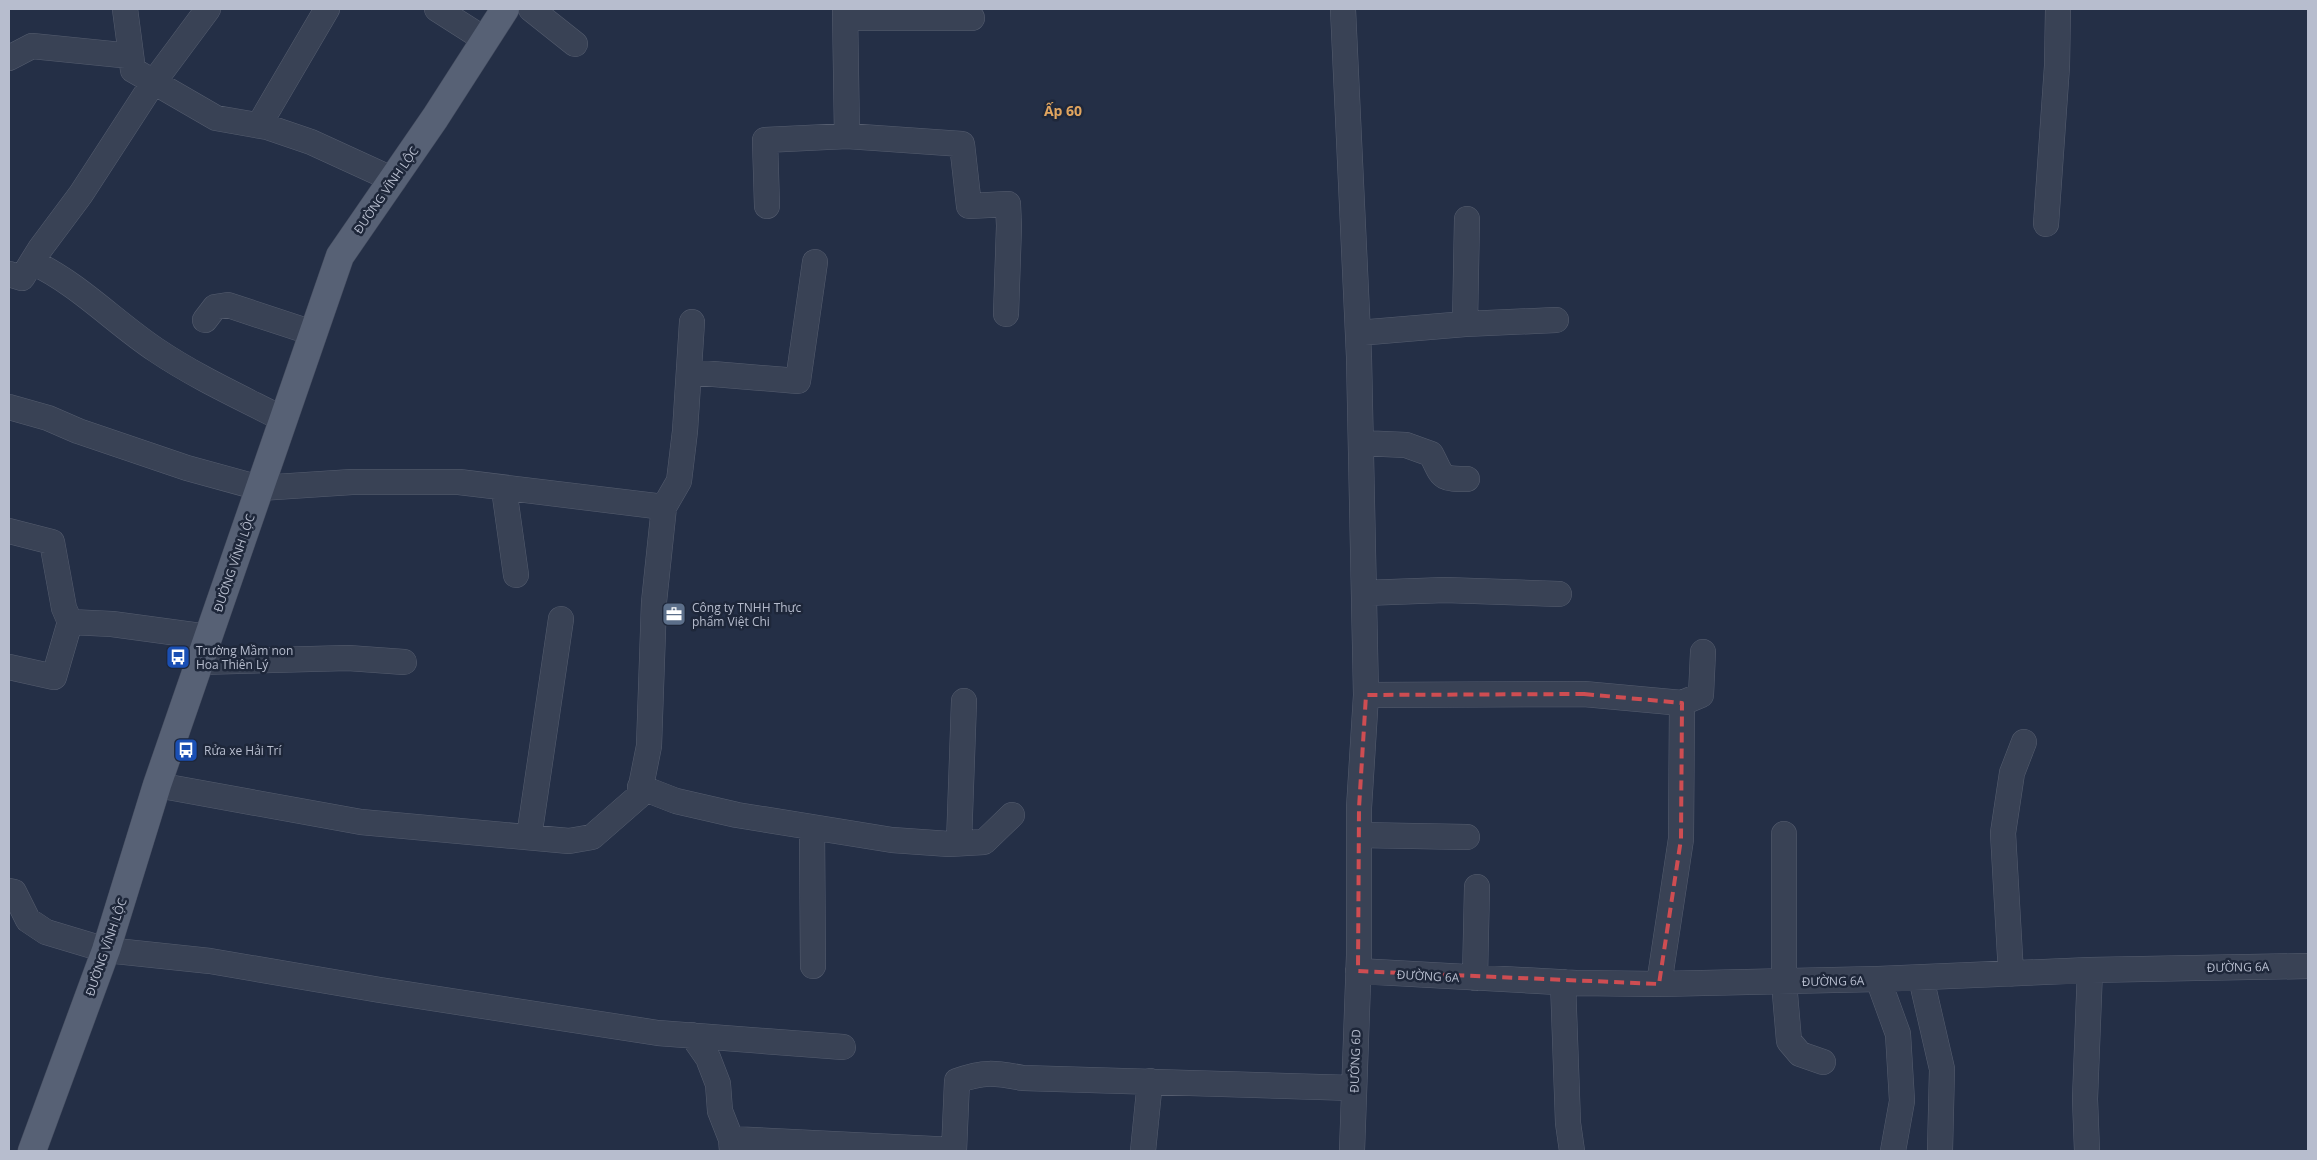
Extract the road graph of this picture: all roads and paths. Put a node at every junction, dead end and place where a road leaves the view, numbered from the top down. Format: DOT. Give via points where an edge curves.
graph roads {
  1 [pos="125,9"];
  2 [pos="208,9"];
  3 [pos="327,9"];
  4 [pos="437,9"];
  5 [pos="505,9"];
  6 [pos="531,9"];
  7 [pos="1343,9"];
  8 [pos="2058,9"];
  9 [pos="845,13"];
  10 [pos="972,18"];
  11 [pos="484,39"];
  12 [pos="575,44"];
  13 [pos="131,56"];
  14 [pos="9,58"];
  15 [pos="153,83"];
  16 [pos="259,125"];
  17 [pos="847,136"];
  18 [pos="394,180"];
  19 [pos="767,206"];
  20 [pos="1467,219"];
  21 [pos="2046,224"];
  22 [pos="32,262"];
  23 [pos="815,262"];
  24 [pos="9,274"];
  25 [pos="1006,314"];
  26 [pos="205,320"];
  27 [pos="1556,320"];
  28 [pos="692,322"];
  29 [pos="1465,324"];
  30 [pos="313,333"];
  31 [pos="1358,333"];
  32 [pos="689,372"];
  33 [pos="9,407"];
  34 [pos="283,419"];
  35 [pos="1361,443"];
  36 [pos="1467,479"];
  37 [pos="260,488"];
  38 [pos="504,488"];
  39 [pos="664,507"];
  40 [pos="9,531"];
  41 [pos="516,575"];
  42 [pos="1364,593"];
  43 [pos="1559,594"];
  44 [pos="561,619"];
  45 [pos="70,622"];
  46 [pos="204,649"];
  47 [pos="1703,652"];
  48 [pos="404,662"];
  49 [pos="9,668"];
  50 [pos="1366,695"];
  51 [pos="964,700"];
  52 [pos="1682,702"];
  53 [pos="2024,742"];
  54 [pos="157,785"];
  55 [pos="640,787"];
  56 [pos="1012,815"];
  57 [pos="812,827"];
  58 [pos="1784,834"];
  59 [pos="1359,835"];
  60 [pos="1467,837"];
  61 [pos="529,838"];
  62 [pos="959,843"];
  63 [pos="1477,887"];
  64 [pos="9,891"];
  65 [pos="106,950"];
  66 [pos="813,966"];
  67 [pos="2308,966"];
  68 [pos="2090,970"];
  69 [pos="1358,971"];
  70 [pos="2011,974"];
  71 [pos="1475,978"];
  72 [pos="1921,978"];
  73 [pos="1878,980"];
  74 [pos="1563,982"];
  75 [pos="1784,982"];
  76 [pos="1659,984"];
  77 [pos="692,1035"];
  78 [pos="843,1047"];
  79 [pos="1823,1062"];
  80 [pos="1150,1081"];
  81 [pos="1353,1088"];
  82 [pos="731,1145"];
  83 [pos="32,1151"];
  84 [pos="954,1151"];
  85 [pos="1143,1151"];
  86 [pos="1352,1151"];
  87 [pos="1572,1151"];
  88 [pos="1894,1151"];
  89 [pos="1940,1151"];
  90 [pos="2087,1151"];
  1 -- 13 [label="street"];
  2 -- 15 [label="street"];
  3 -- 16 [label="street"];
  4 -- 11 [label="street"];
  5 -- 11 [label="main road, ĐƯỜNG VĨNH LỘC"];
  6 -- 12 [label="street"];
  7 -- 31 [label="street, ĐƯỜNG 6D"];
  8 -- 21 [label="street"];
  9 -- 10 [label="street"];
  9 -- 17 [label="street"];
  11 -- 18 [label="main road, ĐƯỜNG VĨNH LỘC"];
  13 -- 14 [label="street" via="32,46"];
  13 -- 15 [label="street" via="133,70"];
  15 -- 16 [label="street" via="216,118"];
  15 -- 22 [label="street" via="81,194"];
  16 -- 18 [label="street" via="311,142"];
  17 -- 19 [label="street" via="765,140"];
  17 -- 25 [label="street" via="962,144 969,206 1008,204"];
  18 -- 30 [label="main road, ĐƯỜNG VĨNH LỘC" via="340,256"];
  20 -- 29 [label="street"];
  22 -- 24 [label="street" via="22,278"];
  22 -- 34 [label="street" via="55,273 155,350"];
  23 -- 32 [label="street" via="798,381"];
  26 -- 30 [label="street" via="215,306 228,305"];
  27 -- 29 [label="street"];
  28 -- 32 [label="street"];
  29 -- 31 [label="street"];
  30 -- 34 [label="main road, ĐƯỜNG VĨNH LỘC"];
  31 -- 35 [label="street, ĐƯỜNG 6D"];
  32 -- 39 [label="street" via="679,481"];
  33 -- 37 [label="street" via="187,468"];
  34 -- 37 [label="main road, ĐƯỜNG VĨNH LỘC"];
  35 -- 36 [label="street" via="1406,445 1431,454 1442,476"];
  35 -- 42 [label="street, ĐƯỜNG 6D"];
  37 -- 38 [label="street" via="352,482 460,482"];
  37 -- 46 [label="main road, ĐƯỜNG VĨNH LỘC"];
  38 -- 39 [label="street"];
  38 -- 41 [label="street"];
  39 -- 55 [label="street" via="654,602 649,746"];
  40 -- 45 [label="street" via="52,542 64,608"];
  42 -- 43 [label="street" via="1445,590"];
  42 -- 50 [label="street, ĐƯỜNG 6D"];
  44 -- 61 [label="street"];
  45 -- 46 [label="street" via="112,624"];
  45 -- 49 [label="street" via="54,677"];
  46 -- 48 [label="street"];
  46 -- 54 [label="main road, ĐƯỜNG VĨNH LỘC"];
  47 -- 52 [label="street" via="1701,695"];
  50 -- 52 [label="street" via="1584,694"];
  50 -- 59 [label="street, ĐƯỜNG 6D"];
  51 -- 62 [label="street"];
  52 -- 76 [label="street" via="1681,839"];
  53 -- 70 [label="street" via="2012,773 2003,833"];
  54 -- 61 [label="street" via="361,822"];
  54 -- 65 [label="main road, ĐƯỜNG VĨNH LỘC"];
  55 -- 57 [label="street" via="676,801"];
  55 -- 61 [label="street" via="639,796 592,837 569,841"];
  56 -- 62 [label="street" via="984,842"];
  57 -- 62 [label="street" via="892,840"];
  57 -- 66 [label="street"];
  58 -- 75 [label="street"];
  59 -- 60 [label="street"];
  59 -- 69 [label="street, ĐƯỜNG 6D"];
  63 -- 71 [label="street"];
  64 -- 65 [label="street" via="14,892 28,920 46,932"];
  65 -- 77 [label="street" via="210,961 658,1033"];
  65 -- 83 [label="main road, ĐƯỜNG VĨNH LỘC"];
  67 -- 68 [label="street, ĐƯỜNG 6A"];
  68 -- 70 [label="street, ĐƯỜNG 6A"];
  68 -- 90 [label="street" via="2085,1099"];
  69 -- 71 [label="street, ĐƯỜNG 6A"];
  69 -- 81 [label="street, ĐƯỜNG 6D"];
  70 -- 72 [label="street, ĐƯỜNG 6A"];
  71 -- 74 [label="street, ĐƯỜNG 6A"];
  72 -- 73 [label="street, ĐƯỜNG 6A"];
  72 -- 89 [label="street" via="1942,1069"];
  73 -- 75 [label="street, ĐƯỜNG 6A"];
  73 -- 88 [label="street" via="1898,1034 1902,1101"];
  74 -- 76 [label="street, ĐƯỜNG 6A"];
  74 -- 87 [label="street" via="1568,1123"];
  75 -- 76 [label="street, ĐƯỜNG 6A"];
  75 -- 79 [label="street" via="1789,1041 1800,1054"];
  77 -- 78 [label="street"];
  77 -- 82 [label="street" via="708,1058 718,1084 720,1111"];
  80 -- 81 [label="street"];
  80 -- 84 [label="street" via="1022,1078 979,1073 957,1081"];
  80 -- 85 [label="street"];
  81 -- 86 [label="street, ĐƯỜNG 6D"];
  82 -- 84 [label="street"];
}
